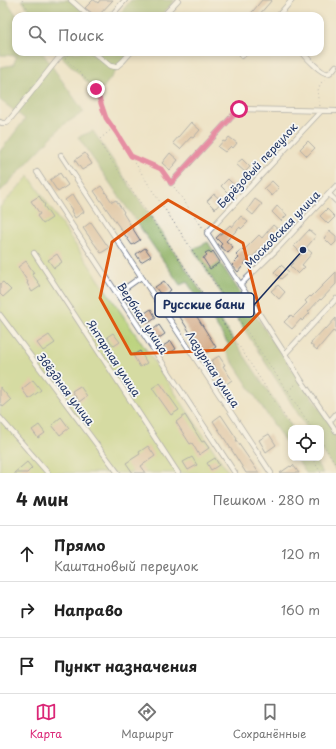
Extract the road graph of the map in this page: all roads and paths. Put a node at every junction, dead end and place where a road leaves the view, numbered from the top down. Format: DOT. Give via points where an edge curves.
graph roads {
  1 [pos="22,0"];
  2 [pos="72,0"];
  3 [pos="125,0"];
  4 [pos="178,0"];
  5 [pos="292,0"];
  6 [pos="30,12"];
  7 [pos="85,12"];
  8 [pos="114,12"];
  9 [pos="167,12"];
  10 [pos="282,12"];
  11 [pos="60,56"];
  12 [pos="62,56"];
  13 [pos="98,56"];
  14 [pos="127,56"];
  15 [pos="306,56"];
  16 [pos="336,66"];
  17 [pos="329,73"];
  18 [pos="321,110"];
  19 [pos="336,111"];
  20 [pos="0,122"];
  21 [pos="113,128"];
  22 [pos="61,156"];
  23 [pos="131,156"];
  24 [pos="37,172"];
  25 [pos="171,183"];
  26 [pos="336,186"];
  27 [pos="329,194"];
  28 [pos="336,201"];
  29 [pos="206,233"];
  30 [pos="34,253"];
  31 [pos="141,277"];
  32 [pos="240,285"];
  33 [pos="117,294"];
  34 [pos="336,299"];
  35 [pos="0,315"];
  36 [pos="285,354"];
  37 [pos="301,380"];
  38 [pos="288,391"];
  39 [pos="336,414"];
  40 [pos="0,418"];
  41 [pos="330,421"];
  42 [pos="290,425"];
  43 [pos="310,425"];
  44 [pos="336,431"];
  45 [pos="324,446"];
  46 [pos="314,461"];
  47 [pos="336,464"];
  48 [pos="48,473"];
  49 [pos="118,473"];
  50 [pos="178,473"];
  51 [pos="235,473"];
  52 [pos="271,473"];
  53 [pos="321,473"];
  1 -- 6 [label="path"];
  2 -- 7 [label="street"];
  3 -- 8 [label="street"];
  4 -- 9 [label="street"];
  5 -- 10 [label="street"];
  11 -- 20 [label="street" via="7,123"];
  12 -- 21 [label="path" via="96,89 106,118"];
  13 -- 14 [label="street" via="110,66 116,66"];
  15 -- 17 [label="street" via="325,74"];
  16 -- 17 [label="street"];
  17 -- 18 [label="path" via="318,90"];
  18 -- 19 [label="street"];
  18 -- 25 [label="street" via="239,109"];
  18 -- 29 [label="street, Берёзовый переулок"];
  21 -- 23 [label="path"];
  21 -- 42 [label="path" via="100,139 104,150"];
  22 -- 31 [label="street, Лазурная улица"];
  23 -- 25 [label="path" via="161,169"];
  23 -- 38 [label="path"];
  24 -- 33 [label="street, Вербная улица"];
  25 -- 29 [label="path"];
  26 -- 27 [label="street, Московская улица"];
  27 -- 28 [label="street"];
  27 -- 32 [label="street, Московская улица"];
  29 -- 32 [label="street"];
  30 -- 50 [label="street, Янтарная улица"];
  31 -- 33 [label="street"];
  31 -- 52 [label="street, Лазурная улица"];
  32 -- 36 [label="street"];
  33 -- 51 [label="street, Вербная улица"];
  34 -- 36 [label="street"];
  35 -- 49 [label="street, Звёздная улица"];
  36 -- 37 [label="street"];
  37 -- 38 [label="path"];
  37 -- 41 [label="street"];
  38 -- 43 [label="path"];
  39 -- 41 [label="street"];
  40 -- 48 [label="street"];
  41 -- 44 [label="street"];
  45 -- 47 [label="path"];
  46 -- 53 [label="path"];
}
